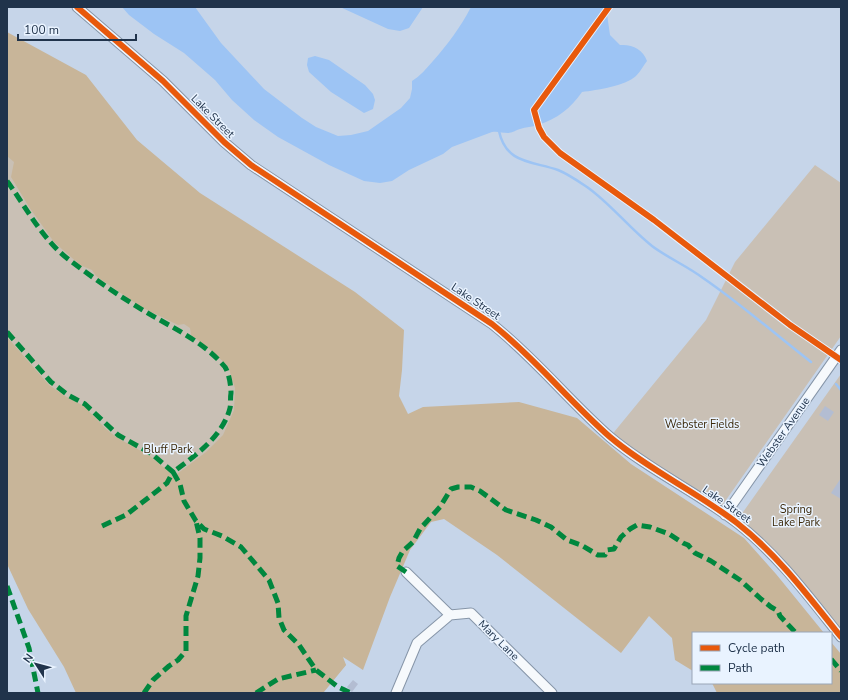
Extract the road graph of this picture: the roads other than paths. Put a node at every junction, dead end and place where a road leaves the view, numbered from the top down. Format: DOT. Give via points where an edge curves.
graph roads {
  1 [pos="77,7"];
  2 [pos="841,350"];
  3 [pos="726,515"];
  4 [pos="406,572"];
  5 [pos="450,615"];
  6 [pos="841,637"];
  7 [pos="396,693"];
  8 [pos="552,693"];
  1 -- 3 [label="street, Lake Street" via="163,81 250,165 492,324 610,437 652,468"];
  2 -- 3 [label="street, Webster Avenue"];
  3 -- 6 [label="street, Lake Street" via="775,557"];
  4 -- 5 [label="street"];
  5 -- 7 [label="street" via="417,643"];
  5 -- 8 [label="street, Mary Lane" via="471,612"];
}
